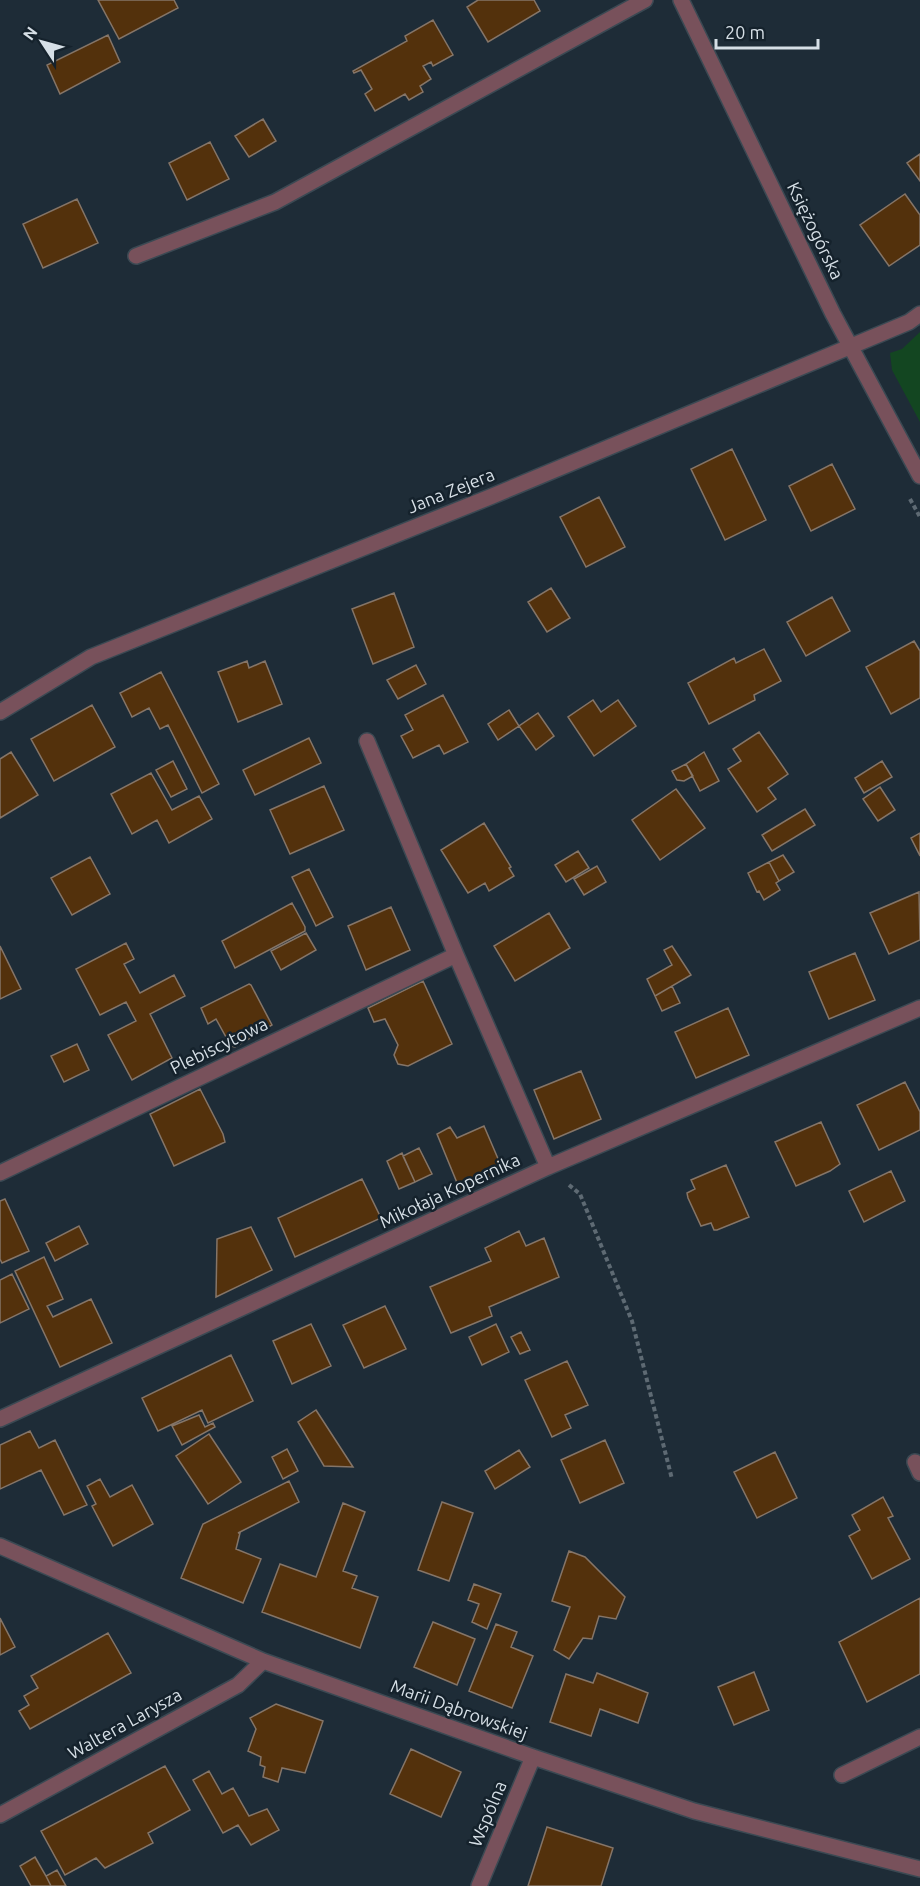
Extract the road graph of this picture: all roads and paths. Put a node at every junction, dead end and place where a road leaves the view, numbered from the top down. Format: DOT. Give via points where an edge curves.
graph roads {
  1 [pos="645,0"];
  2 [pos="681,0"];
  3 [pos="136,256"];
  4 [pos="916,323"];
  5 [pos="850,346"];
  6 [pos="920,476"];
  7 [pos="0,712"];
  8 [pos="367,741"];
  9 [pos="456,955"];
  10 [pos="920,1008"];
  11 [pos="548,1167"];
  12 [pos="0,1173"];
  13 [pos="0,1419"];
  14 [pos="672,1479"];
  15 [pos="0,1546"];
  16 [pos="263,1661"];
  17 [pos="920,1737"];
  18 [pos="533,1757"];
  19 [pos="842,1776"];
  20 [pos="0,1815"];
  21 [pos="920,1869"];
  22 [pos="479,1886"];
  1 -- 3 [label="street" via="275,202"];
  2 -- 5 [label="street, Księżogórska"];
  4 -- 5 [label="street, Jana Zejera"];
  5 -- 6 [label="street, Księżogórska"];
  5 -- 7 [label="street, Jana Zejera" via="490,497 91,657"];
  8 -- 9 [label="street"];
  9 -- 11 [label="street"];
  9 -- 12 [label="street, Plebiscytowa"];
  10 -- 11 [label="street, Mikołaja Kopernika"];
  11 -- 13 [label="street, Mikołaja Kopernika"];
  11 -- 14 [label="path" via="580,1194 632,1321"];
  15 -- 16 [label="street, Marii Dąbrowskiej"];
  16 -- 18 [label="street, Marii Dąbrowskiej"];
  16 -- 20 [label="street, Waltera Larysza" via="238,1685"];
  17 -- 19 [label="street"];
  18 -- 21 [label="street, Marii Dąbrowskiej" via="694,1811"];
  18 -- 22 [label="street, Wspólna"];
}
